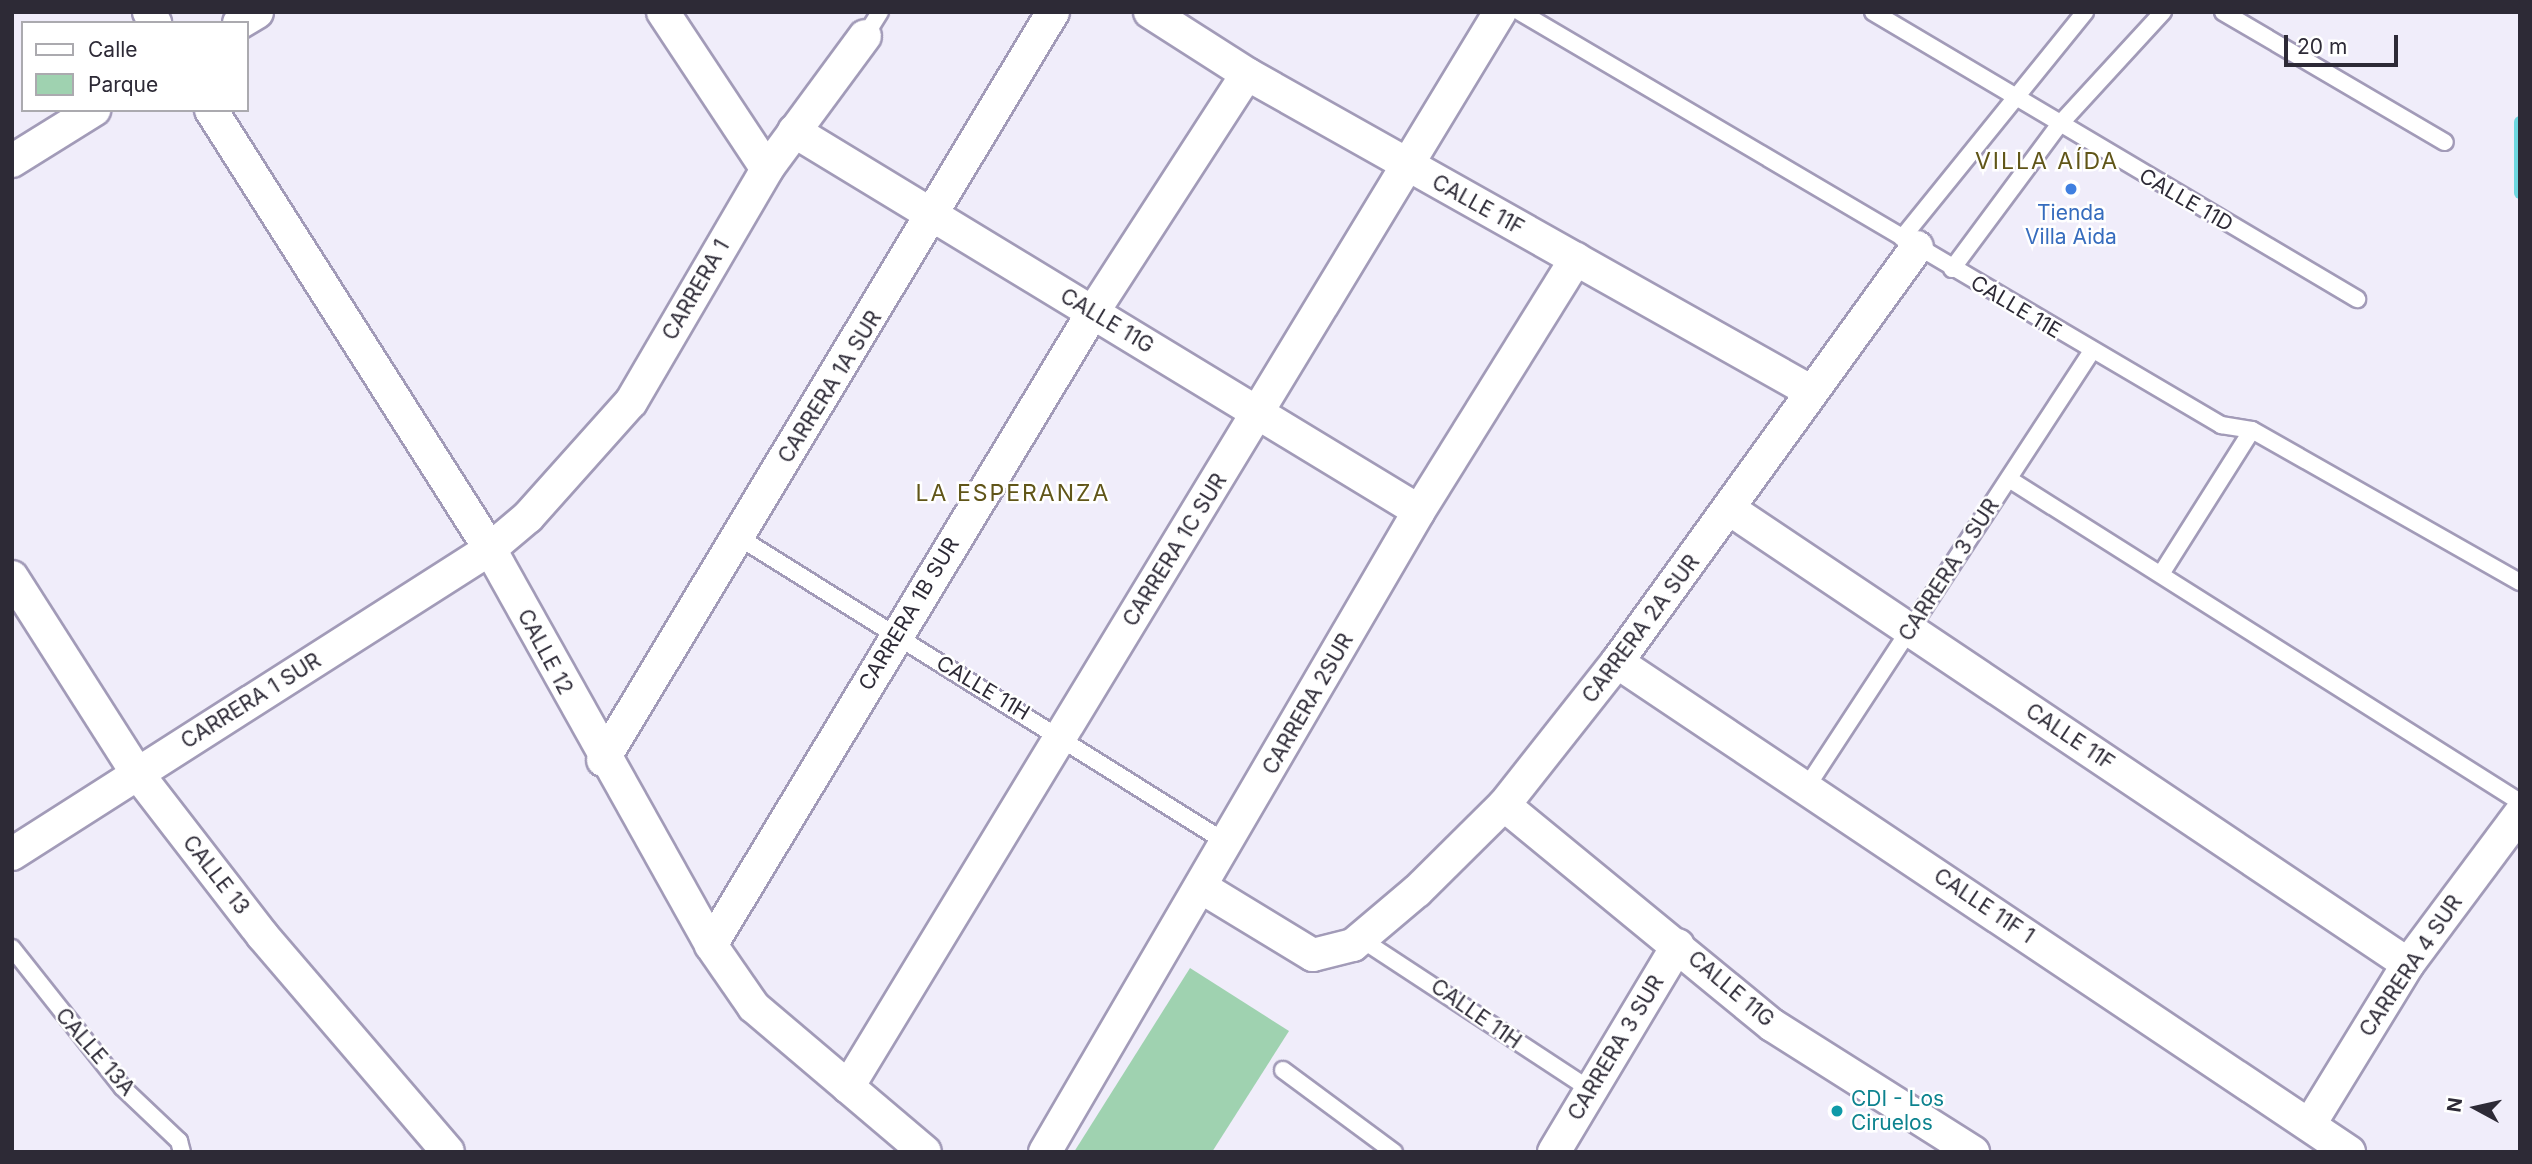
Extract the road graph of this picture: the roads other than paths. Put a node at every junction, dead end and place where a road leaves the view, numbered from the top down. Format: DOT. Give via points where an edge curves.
graph roads {
  1 [pos="663,12"];
  2 [pos="1053,12"];
  3 [pos="1150,12"];
  4 [pos="1500,12"];
  5 [pos="1520,12"];
  6 [pos="1872,12"];
  7 [pos="2085,12"];
  8 [pos="2163,12"];
  9 [pos="2223,12"];
  10 [pos="872,24"];
  11 [pos="1247,74"];
  12 [pos="2012,97"];
  13 [pos="91,112"];
  14 [pos="212,112"];
  15 [pos="2059,125"];
  16 [pos="794,131"];
  17 [pos="2445,142"];
  18 [pos="12,161"];
  19 [pos="1411,167"];
  20 [pos="767,169"];
  21 [pos="936,216"];
  22 [pos="1910,243"];
  23 [pos="1576,259"];
  24 [pos="1952,269"];
  25 [pos="2357,299"];
  26 [pos="1093,312"];
  27 [pos="2092,351"];
  28 [pos="1810,391"];
  29 [pos="1259,413"];
  30 [pos="2252,430"];
  31 [pos="2009,479"];
  32 [pos="1731,510"];
  33 [pos="1419,511"];
  34 [pos="737,536"];
  35 [pos="490,549"];
  36 [pos="2161,574"];
  37 [pos="12,577"];
  38 [pos="2520,582"];
  39 [pos="1910,629"];
  40 [pos="896,635"];
  41 [pos="1617,662"];
  42 [pos="1060,735"];
  43 [pos="603,760"];
  44 [pos="137,773"];
  45 [pos="1806,788"];
  46 [pos="2520,802"];
  47 [pos="1504,805"];
  48 [pos="2520,814"];
  49 [pos="1227,843"];
  50 [pos="12,854"];
  51 [pos="1201,887"];
  52 [pos="1361,939"];
  53 [pos="711,945"];
  54 [pos="1678,945"];
  55 [pos="12,948"];
  56 [pos="2408,964"];
  57 [pos="1283,1070"];
  58 [pos="848,1087"];
  59 [pos="1591,1090"];
  60 [pos="2310,1124"];
  61 [pos="181,1152"];
  62 [pos="449,1152"];
  63 [pos="925,1152"];
  64 [pos="1045,1152"];
  65 [pos="1395,1152"];
  66 [pos="1554,1152"];
  67 [pos="1973,1152"];
  68 [pos="2350,1152"];
  1 -- 20 [label="street"];
  2 -- 21 [label="street, CARRERA 1A SUR"];
  3 -- 11 [label="street, CALLE 11F"];
  4 -- 19 [label="street, CARRERA 1C SUR"];
  5 -- 22 [label="lane, CALLE 11E"];
  6 -- 12 [label="lane, CALLE 11D"];
  7 -- 12 [label="lane"];
  8 -- 15 [label="lane"];
  9 -- 17 [label="lane"];
  10 -- 16 [label="street, CARRERA 1"];
  11 -- 19 [label="street, CALLE 11F"];
  11 -- 26 [label="street, CARRERA 1B SUR"];
  12 -- 15 [label="lane, CALLE 11D"];
  12 -- 22 [label="lane"];
  13 -- 18 [label="street"];
  14 -- 35 [label="street, CALLE 12"];
  15 -- 24 [label="lane"];
  15 -- 25 [label="lane, CALLE 11D"];
  16 -- 20 [label="street, CARRERA 1"];
  16 -- 21 [label="street, CALLE 11G"];
  19 -- 23 [label="street, CALLE 11F"];
  19 -- 29 [label="street, CARRERA 1C SUR"];
  20 -- 35 [label="street, CARRERA 1" via="631,402"];
  21 -- 26 [label="street, CALLE 11G"];
  21 -- 34 [label="street, CARRERA 1A SUR"];
  22 -- 24 [label="lane, CALLE 11E"];
  22 -- 28 [label="street, CARRERA 2A SUR"];
  23 -- 28 [label="street, CALLE 11F"];
  23 -- 33 [label="street, CARRERA 2SUR"];
  24 -- 27 [label="lane, CALLE 11E"];
  26 -- 29 [label="street, CALLE 11G"];
  26 -- 40 [label="street, CARRERA 1B SUR"];
  27 -- 30 [label="lane, CALLE 11E" via="2221,425"];
  27 -- 31 [label="lane, CARRERA 3 SUR"];
  28 -- 32 [label="street, CARRERA 2A SUR"];
  29 -- 33 [label="street, CALLE 11G"];
  29 -- 42 [label="street, CARRERA 1C SUR"];
  30 -- 36 [label="lane"];
  30 -- 38 [label="lane, CALLE 11E"];
  31 -- 36 [label="lane"];
  31 -- 39 [label="lane, CARRERA 3 SUR"];
  32 -- 39 [label="street, CALLE 11F"];
  32 -- 41 [label="street, CARRERA 2A SUR"];
  33 -- 49 [label="street, CARRERA 2SUR"];
  34 -- 40 [label="lane, CALLE 11H"];
  34 -- 43 [label="street, CARRERA 1A SUR"];
  35 -- 43 [label="street, CALLE 12"];
  35 -- 44 [label="street, CARRERA 1 SUR"];
  36 -- 46 [label="lane"];
  37 -- 44 [label="street, CALLE 13"];
  39 -- 45 [label="lane, CARRERA 3 SUR"];
  39 -- 56 [label="street, CALLE 11F"];
  40 -- 42 [label="lane, CALLE 11H"];
  40 -- 53 [label="street, CARRERA 1B SUR"];
  41 -- 45 [label="street, CALLE 11F 1"];
  41 -- 47 [label="street, CARRERA 2A SUR"];
  42 -- 49 [label="lane, CALLE 11H"];
  42 -- 58 [label="street, CARRERA 1C SUR"];
  43 -- 53 [label="street, CALLE 12"];
  44 -- 50 [label="street, CARRERA 1 SUR"];
  44 -- 62 [label="street, CALLE 13" via="263,936"];
  45 -- 60 [label="street, CALLE 11F 1"];
  47 -- 52 [label="street, CARRERA 2A SUR"];
  47 -- 54 [label="street, CALLE 11G"];
  48 -- 56 [label="street, CARRERA 4 SUR"];
  49 -- 51 [label="street, CARRERA 2SUR"];
  51 -- 52 [label="street, CARRERA 2A SUR" via="1313,955"];
  51 -- 64 [label="street, CARRERA 2SUR"];
  52 -- 59 [label="lane, CALLE 11H"];
  53 -- 58 [label="street, CALLE 12" via="754,1007"];
  54 -- 59 [label="street, CARRERA 3 SUR"];
  54 -- 67 [label="street, CALLE 11G" via="1772,1025"];
  55 -- 61 [label="lane, CALLE 13A" via="122,1087 179,1141"];
  56 -- 60 [label="street, CARRERA 4 SUR"];
  57 -- 65 [label="lane"];
  58 -- 63 [label="street, CALLE 12"];
  59 -- 66 [label="street, CARRERA 3 SUR"];
  60 -- 68 [label="street, CALLE 11F 1"];
}
